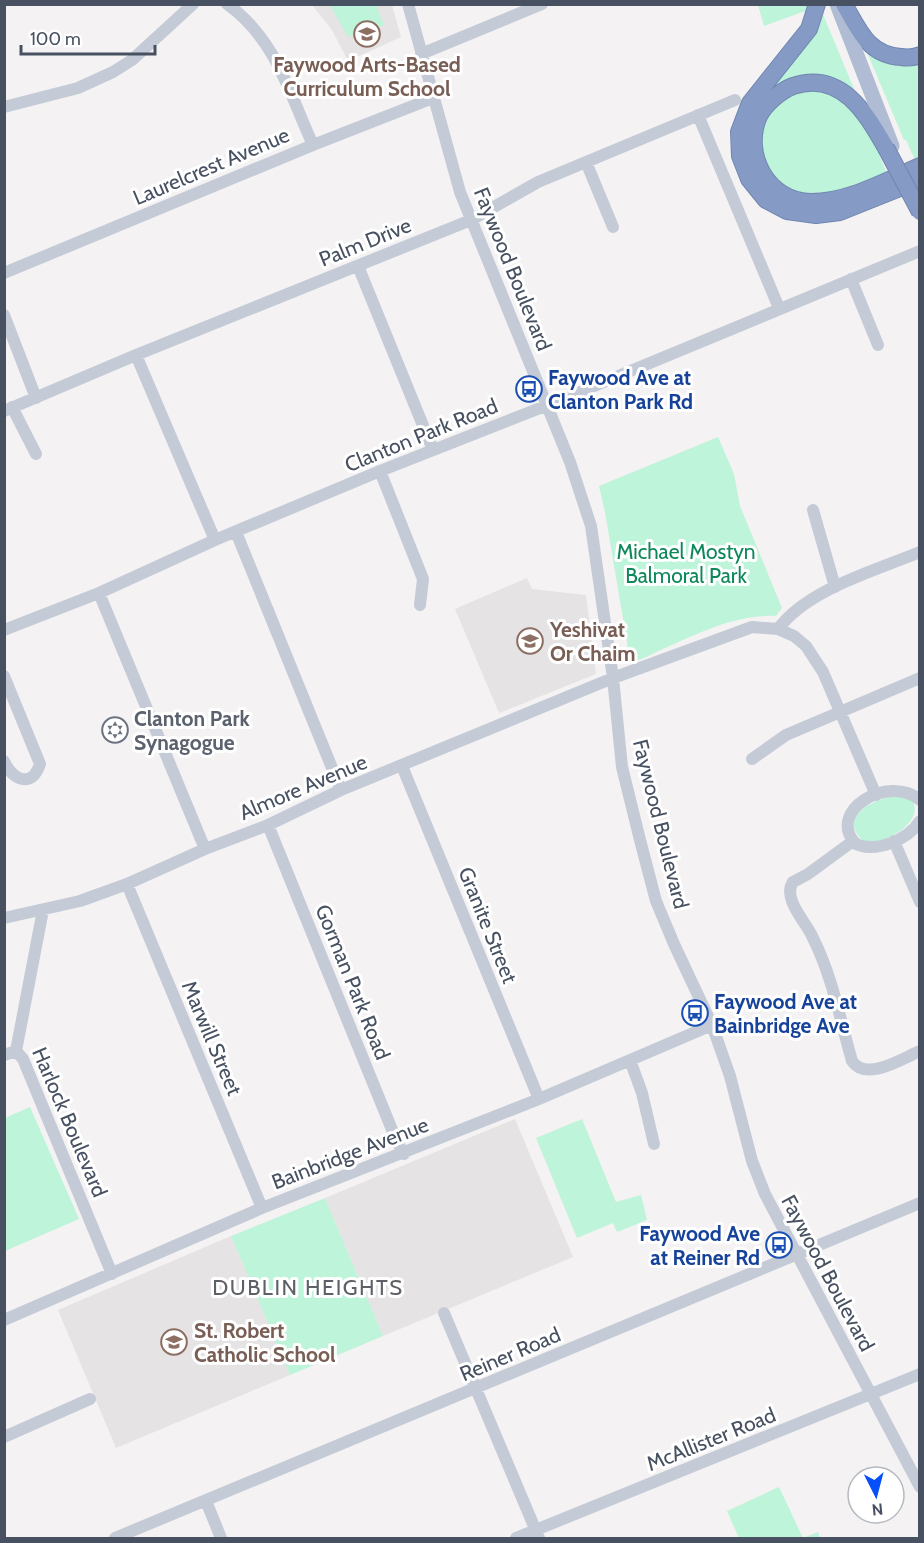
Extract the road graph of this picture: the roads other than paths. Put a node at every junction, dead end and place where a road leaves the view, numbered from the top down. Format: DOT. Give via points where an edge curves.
graph roads {
  1 [pos="193,4"];
  2 [pos="227,4"];
  3 [pos="408,4"];
  4 [pos="542,4"];
  5 [pos="817,4"];
  6 [pos="837,4"];
  7 [pos="844,4"];
  8 [pos="421,54"];
  9 [pos="920,56"];
  10 [pos="434,98"];
  11 [pos="735,100"];
  12 [pos="4,107"];
  13 [pos="698,115"];
  14 [pos="312,145"];
  15 [pos="889,147"];
  16 [pos="586,162"];
  17 [pos="920,166"];
  18 [pos="920,180"];
  19 [pos="920,212"];
  20 [pos="471,220"];
  21 [pos="613,227"];
  22 [pos="920,251"];
  23 [pos="358,266"];
  24 [pos="4,273"];
  25 [pos="851,279"];
  26 [pos="779,308"];
  27 [pos="4,315"];
  28 [pos="878,345"];
  29 [pos="136,355"];
  30 [pos="36,398"];
  31 [pos="547,406"];
  32 [pos="8,409"];
  33 [pos="433,450"];
  34 [pos="36,454"];
  35 [pos="380,471"];
  36 [pos="813,510"];
  37 [pos="236,532"];
  38 [pos="215,540"];
  39 [pos="920,552"];
  40 [pos="835,587"];
  41 [pos="99,592"];
  42 [pos="420,605"];
  43 [pos="778,629"];
  44 [pos="4,630"];
  45 [pos="4,676"];
  46 [pos="613,678"];
  47 [pos="920,678"];
  48 [pos="839,712"];
  49 [pos="752,759"];
  50 [pos="4,761"];
  51 [pos="402,766"];
  52 [pos="341,790"];
  53 [pos="876,795"];
  54 [pos="920,801"];
  55 [pos="920,821"];
  56 [pos="268,825"];
  57 [pos="853,841"];
  58 [pos="894,841"];
  59 [pos="205,849"];
  60 [pos="127,884"];
  61 [pos="920,902"];
  62 [pos="43,910"];
  63 [pos="4,918"];
  64 [pos="712,1025"];
  65 [pos="920,1051"];
  66 [pos="10,1053"];
  67 [pos="630,1060"];
  68 [pos="539,1100"];
  69 [pos="654,1144"];
  70 [pos="404,1154"];
  71 [pos="920,1203"];
  72 [pos="262,1208"];
  73 [pos="796,1255"];
  74 [pos="112,1274"];
  75 [pos="444,1313"];
  76 [pos="4,1320"];
  77 [pos="920,1374"];
  78 [pos="476,1389"];
  79 [pos="871,1395"];
  80 [pos="90,1399"];
  81 [pos="4,1437"];
  82 [pos="920,1487"];
  83 [pos="206,1501"];
  84 [pos="537,1535"];
  85 [pos="115,1539"];
  86 [pos="221,1539"];
  87 [pos="516,1539"];
  1 -- 12 [label="street" via="132,60 113,72 78,88"];
  2 -- 14 [label="street" via="268,45"];
  3 -- 8 [label="street, Faywood Boulevard"];
  4 -- 8 [label="street"];
  5 -- 18 [label="highway" via="809,29 750,103 740,132 740,156 749,179 766,200 787,211 816,214 840,212"];
  6 -- 15 [label="main road"];
  7 -- 9 [label="highway" via="867,43 887,56"];
  8 -- 10 [label="street, Faywood Boulevard"];
  10 -- 14 [label="street, Laurelcrest Avenue"];
  10 -- 20 [label="street, Faywood Boulevard"];
  11 -- 13 [label="street, Palm Drive"];
  13 -- 16 [label="street, Palm Drive"];
  13 -- 26 [label="street"];
  14 -- 24 [label="street, Laurelcrest Avenue"];
  15 -- 17 [label="highway" via="846,94 815,83 787,88 768,104 759,115 753,147 769,183 800,201 830,201 852,195"];
  15 -- 19 [label="highway, bridge"];
  16 -- 20 [label="street, Palm Drive" via="538,182"];
  16 -- 21 [label="street"];
  20 -- 23 [label="street, Palm Drive"];
  20 -- 31 [label="street, Faywood Boulevard"];
  22 -- 25 [label="street, Clanton Park Road"];
  23 -- 29 [label="street, Palm Drive"];
  23 -- 33 [label="street"];
  25 -- 26 [label="street, Clanton Park Road"];
  25 -- 28 [label="street"];
  26 -- 31 [label="street, Clanton Park Road"];
  27 -- 30 [label="street"];
  29 -- 30 [label="street, Palm Drive"];
  29 -- 38 [label="street"];
  30 -- 32 [label="street, Palm Drive"];
  31 -- 33 [label="street, Clanton Park Road"];
  31 -- 46 [label="street, Faywood Boulevard" via="591,525"];
  32 -- 34 [label="street"];
  33 -- 35 [label="street, Clanton Park Road"];
  35 -- 37 [label="street, Clanton Park Road"];
  35 -- 42 [label="street" via="423,579"];
  36 -- 40 [label="street"];
  37 -- 38 [label="street, Clanton Park Road"];
  37 -- 52 [label="street"];
  38 -- 41 [label="street, Clanton Park Road"];
  39 -- 40 [label="street"];
  40 -- 43 [label="street" via="808,600"];
  41 -- 44 [label="street, Clanton Park Road"];
  41 -- 59 [label="street"];
  43 -- 46 [label="street, Almore Avenue" via="766,626 739,630"];
  43 -- 48 [label="street" via="806,646 823,672"];
  45 -- 50 [label="street" via="40,764 37,773 22,780 9,772"];
  46 -- 51 [label="street, Almore Avenue"];
  46 -- 64 [label="street, Faywood Boulevard" via="622,767 656,901"];
  47 -- 48 [label="street"];
  48 -- 49 [label="street" via="786,735"];
  48 -- 53 [label="street"];
  51 -- 52 [label="street, Almore Avenue"];
  51 -- 68 [label="street, Granite Street"];
  52 -- 56 [label="street, Almore Avenue"];
  53 -- 54 [label="street" via="901,790"];
  53 -- 57 [label="street" via="861,802 850,815"];
  55 -- 58 [label="street" via="910,833"];
  56 -- 59 [label="street, Almore Avenue"];
  56 -- 70 [label="street, Gorman Park Road"];
  57 -- 58 [label="street" via="871,848"];
  57 -- 65 [label="street" via="793,882 789,893 827,969 854,1065 871,1071"];
  58 -- 61 [label="street"];
  59 -- 60 [label="street, Almore Avenue"];
  60 -- 62 [label="street, Almore Avenue"];
  60 -- 72 [label="street, Marwill Street"];
  62 -- 63 [label="street, Almore Avenue"];
  62 -- 66 [label="street, Harlock Boulevard"];
  64 -- 67 [label="street, Bainbridge Avenue"];
  64 -- 73 [label="street, Faywood Boulevard" via="752,1161"];
  66 -- 74 [label="street, Harlock Boulevard" via="23,1059"];
  67 -- 68 [label="street, Bainbridge Avenue"];
  67 -- 69 [label="street"];
  68 -- 70 [label="street, Bainbridge Avenue"];
  70 -- 72 [label="street, Bainbridge Avenue"];
  71 -- 73 [label="street, Reiner Road"];
  72 -- 74 [label="street, Bainbridge Avenue"];
  73 -- 78 [label="street, Reiner Road"];
  73 -- 79 [label="street, Faywood Boulevard"];
  74 -- 76 [label="street, Bainbridge Avenue"];
  75 -- 78 [label="street"];
  77 -- 79 [label="street, McAllister Road"];
  78 -- 83 [label="street, Reiner Road"];
  78 -- 84 [label="street"];
  79 -- 82 [label="street, Faywood Boulevard"];
  79 -- 84 [label="street, McAllister Road"];
  80 -- 81 [label="street"];
  83 -- 85 [label="street, Reiner Road"];
  83 -- 86 [label="street"];
  84 -- 87 [label="street, McAllister Road"];
}
